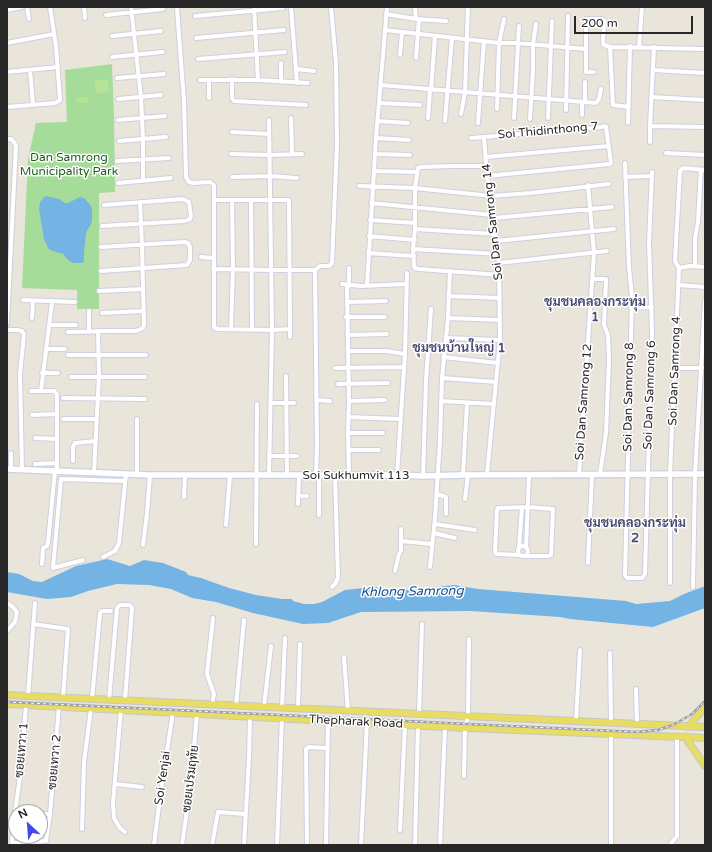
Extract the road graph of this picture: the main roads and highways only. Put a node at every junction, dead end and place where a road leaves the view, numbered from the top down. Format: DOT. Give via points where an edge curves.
graph roads {
  1 [pos="9,469"];
  2 [pos="705,474"];
  3 [pos="7,695"];
  4 [pos="7,704"];
  5 [pos="705,707"];
  6 [pos="688,727"];
  7 [pos="705,727"];
  8 [pos="686,738"];
  9 [pos="705,738"];
  10 [pos="705,766"];
  1 -- 2 [label="main road, Soi Sukhumvit 113" via="150,475"];
  3 -- 6 [label="main road, Thepharak Road"];
  4 -- 8 [label="main road, Thepharak Road"];
  5 -- 6 [label="main road"];
  6 -- 7 [label="main road, Thepharak Road"];
  8 -- 9 [label="main road, Thepharak Road"];
  8 -- 10 [label="main road"];
}
